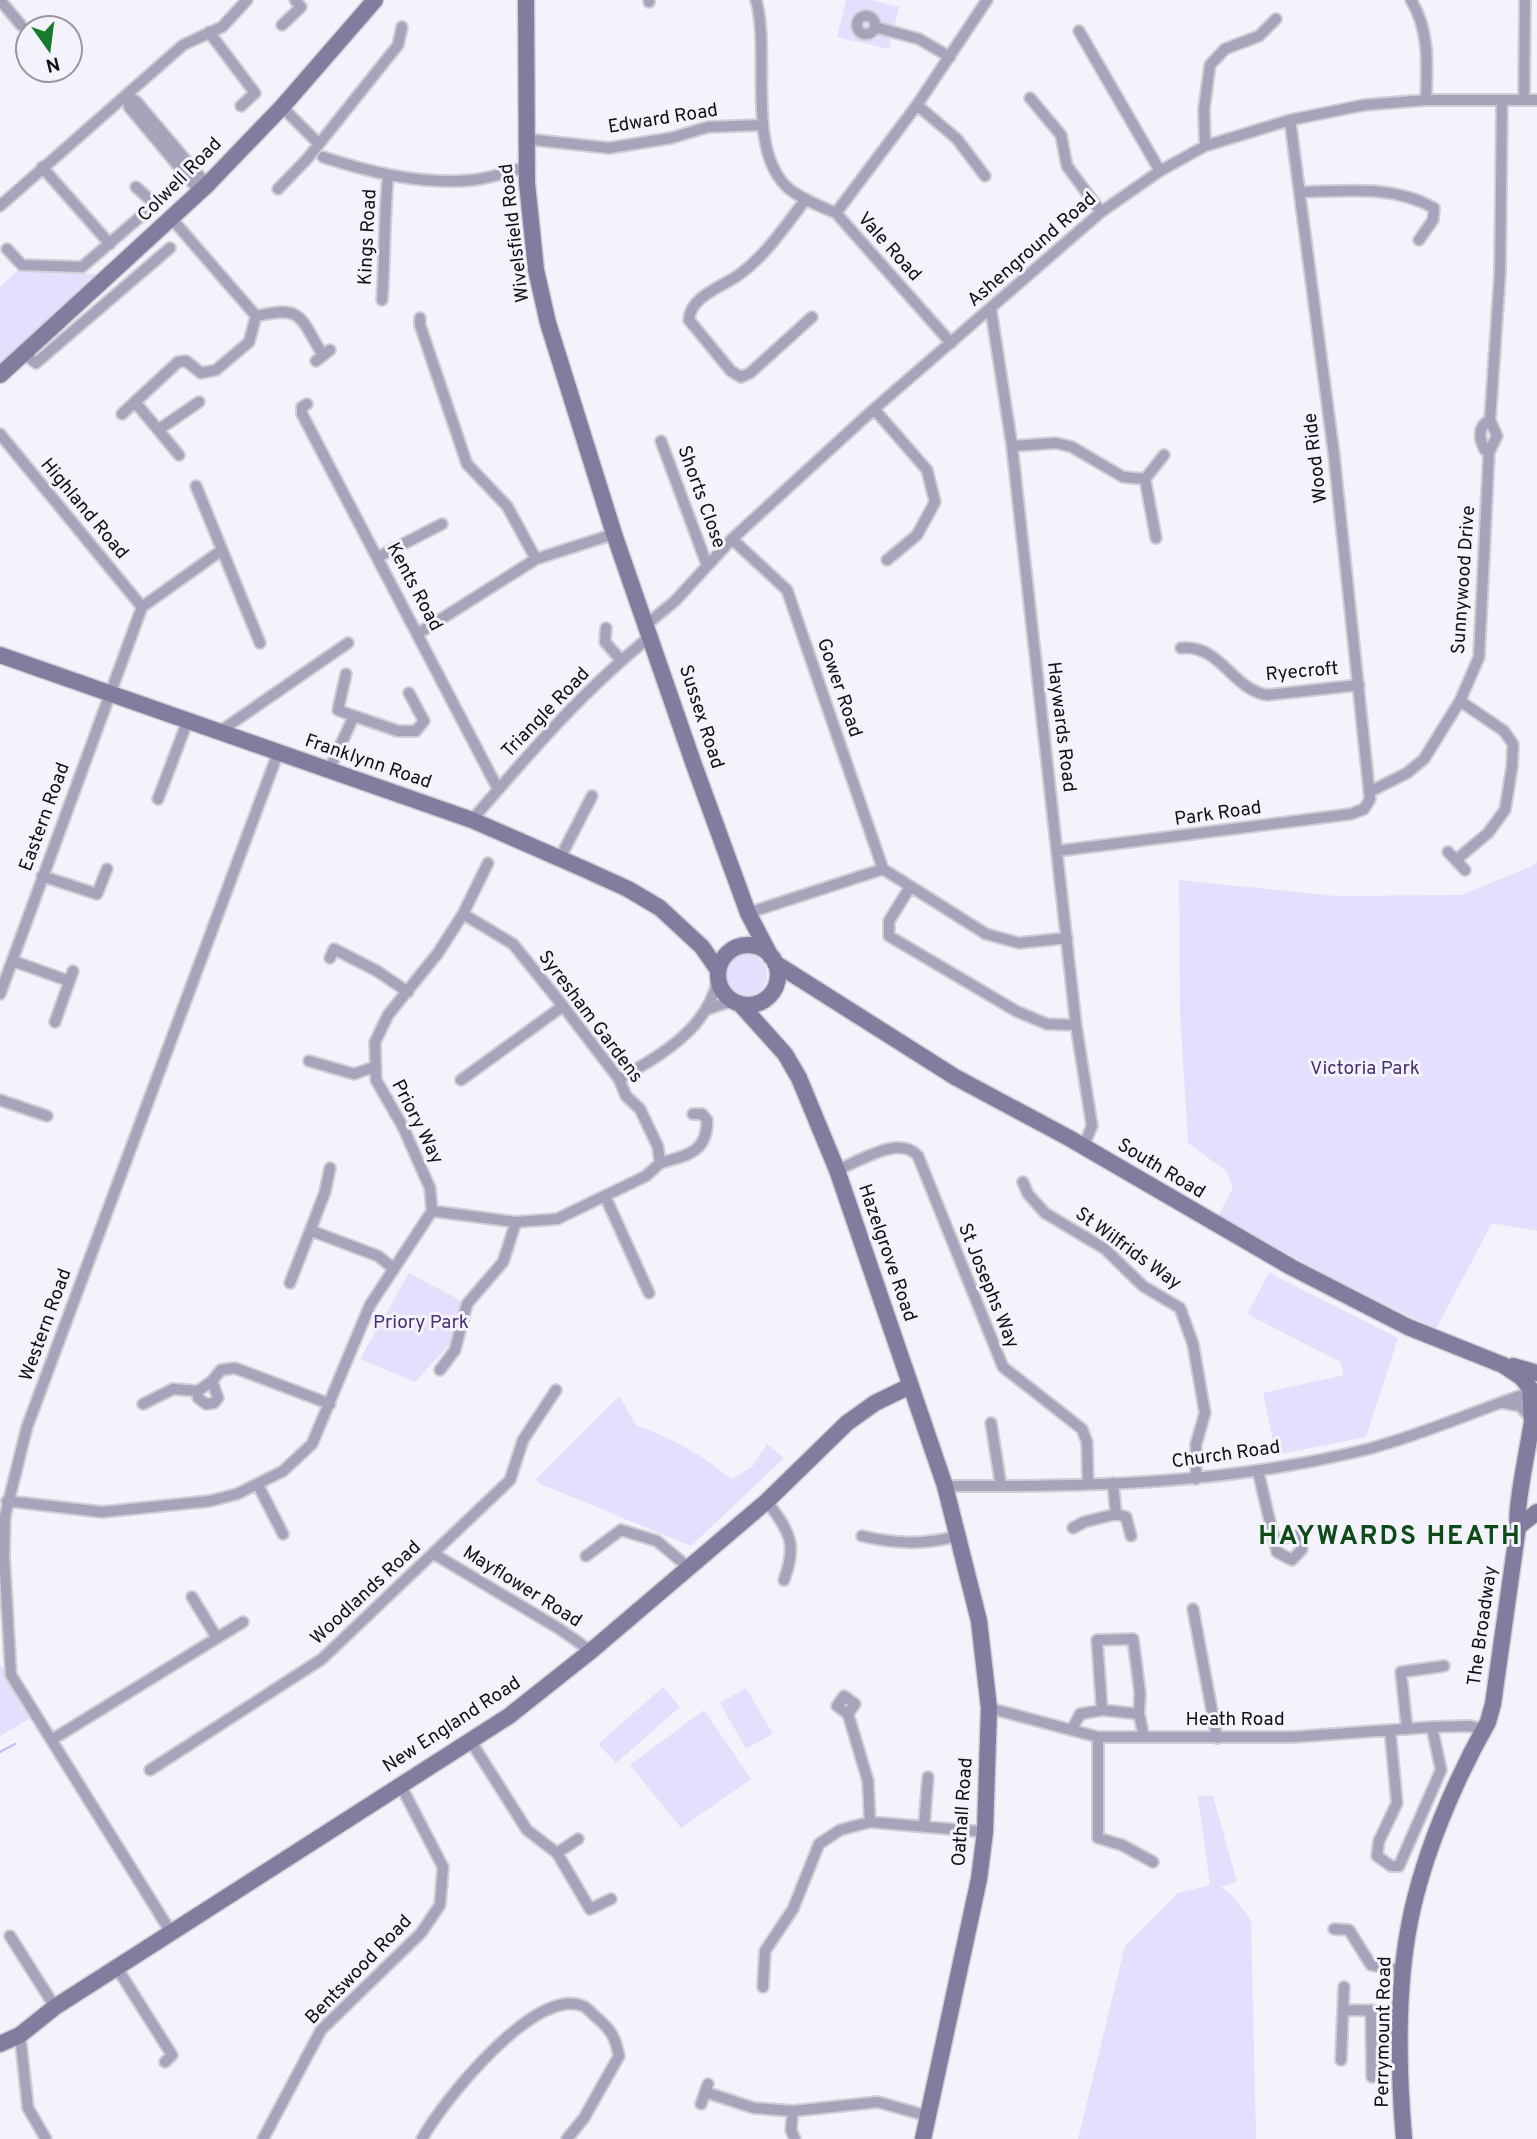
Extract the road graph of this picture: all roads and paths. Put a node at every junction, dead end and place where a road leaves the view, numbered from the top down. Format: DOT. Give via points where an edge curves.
graph roads {
  1 [pos="0,0"];
  2 [pos="247,0"];
  3 [pos="295,0"];
  4 [pos="375,0"];
  5 [pos="526,0"];
  6 [pos="756,0"];
  7 [pos="987,0"];
  8 [pos="1411,0"];
  9 [pos="1525,0"];
  10 [pos="14,17"];
  11 [pos="1276,19"];
  12 [pos="282,25"];
  13 [pos="402,27"];
  14 [pos="874,27"];
  15 [pos="1079,31"];
  16 [pos="209,32"];
  17 [pos="950,57"];
  18 [pos="127,96"];
  19 [pos="1030,99"];
  20 [pos="1524,99"];
  21 [pos="1426,100"];
  22 [pos="1502,100"];
  23 [pos="1537,100"];
  24 [pos="918,105"];
  25 [pos="241,106"];
  26 [pos="282,107"];
  27 [pos="1290,120"];
  28 [pos="763,125"];
  29 [pos="526,139"];
  30 [pos="318,143"];
  31 [pos="1205,146"];
  32 [pos="323,157"];
  33 [pos="42,167"];
  34 [pos="526,167"];
  35 [pos="1160,172"];
  36 [pos="388,176"];
  37 [pos="985,176"];
  38 [pos="136,187"];
  39 [pos="203,188"];
  40 [pos="278,189"];
  41 [pos="1302,192"];
  42 [pos="806,199"];
  43 [pos="0,206"];
  44 [pos="1101,212"];
  45 [pos="836,214"];
  46 [pos="172,219"];
  47 [pos="1419,240"];
  48 [pos="110,244"];
  49 [pos="170,248"];
  50 [pos="7,249"];
  51 [pos="119,269"];
  52 [pos="130,283"];
  53 [pos="382,300"];
  54 [pos="991,310"];
  55 [pos="256,316"];
  56 [pos="812,317"];
  57 [pos="420,318"];
  58 [pos="951,343"];
  59 [pos="23,353"];
  60 [pos="323,355"];
  61 [pos="0,375"];
  62 [pos="135,402"];
  63 [pos="199,402"];
  64 [pos="307,404"];
  65 [pos="874,409"];
  66 [pos="122,414"];
  67 [pos="1490,420"];
  68 [pos="158,430"];
  69 [pos="0,434"];
  70 [pos="661,440"];
  71 [pos="1012,446"];
  72 [pos="1489,452"];
  73 [pos="179,455"];
  74 [pos="1164,455"];
  75 [pos="1145,479"];
  76 [pos="195,486"];
  77 [pos="442,524"];
  78 [pos="614,534"];
  79 [pos="1156,538"];
  80 [pos="732,539"];
  81 [pos="222,550"];
  82 [pos="378,557"];
  83 [pos="536,559"];
  84 [pos="887,560"];
  85 [pos="707,565"];
  86 [pos="142,607"];
  87 [pos="606,628"];
  88 [pos="649,630"];
  89 [pos="419,633"];
  90 [pos="260,643"];
  91 [pos="348,643"];
  92 [pos="1181,648"];
  93 [pos="0,655"];
  94 [pos="621,660"];
  95 [pos="346,674"];
  96 [pos="1359,685"];
  97 [pos="110,692"];
  98 [pos="409,692"];
  99 [pos="1460,701"];
  100 [pos="354,716"];
  101 [pos="188,720"];
  102 [pos="219,732"];
  103 [pos="278,753"];
  104 [pos="330,770"];
  105 [pos="498,789"];
  106 [pos="1369,792"];
  107 [pos="592,796"];
  108 [pos="158,799"];
  109 [pos="472,820"];
  110 [pos="1057,851"];
  111 [pos="559,859"];
  112 [pos="488,863"];
  113 [pos="107,869"];
  114 [pos="883,869"];
  115 [pos="1465,870"];
  116 [pos="42,876"];
  117 [pos="910,887"];
  118 [pos="748,913"];
  119 [pos="463,915"];
  120 [pos="1067,938"];
  121 [pos="702,947"];
  122 [pos="733,950"];
  123 [pos="330,958"];
  124 [pos="773,960"];
  125 [pos="13,961"];
  126 [pos="718,974"];
  127 [pos="809,987"];
  128 [pos="408,992"];
  129 [pos="0,994"];
  130 [pos="770,994"];
  131 [pos="737,1003"];
  132 [pos="563,1006"];
  133 [pos="708,1009"];
  134 [pos="55,1022"];
  135 [pos="1076,1025"];
  136 [pos="773,1041"];
  137 [pos="309,1061"];
  138 [pos="374,1068"];
  139 [pos="619,1079"];
  140 [pos="461,1080"];
  141 [pos="0,1100"];
  142 [pos="693,1114"];
  143 [pos="47,1116"];
  144 [pos="1083,1147"];
  145 [pos="660,1163"];
  146 [pos="330,1168"];
  147 [pos="837,1170"];
  148 [pos="1023,1182"];
  149 [pos="605,1196"];
  150 [pos="432,1210"];
  151 [pos="516,1222"];
  152 [pos="312,1231"];
  153 [pos="394,1269"];
  154 [pos="290,1283"];
  155 [pos="649,1293"];
  156 [pos="1503,1365"];
  157 [pos="440,1370"];
  158 [pos="1537,1373"];
  159 [pos="212,1381"];
  160 [pos="910,1387"];
  161 [pos="556,1390"];
  162 [pos="198,1391"];
  163 [pos="1534,1391"];
  164 [pos="1504,1403"];
  165 [pos="143,1404"];
  166 [pos="330,1404"];
  167 [pos="1533,1416"];
  168 [pos="990,1423"];
  169 [pos="1258,1471"];
  170 [pos="1196,1479"];
  171 [pos="1088,1482"];
  172 [pos="1113,1483"];
  173 [pos="258,1485"];
  174 [pos="944,1486"];
  175 [pos="1001,1486"];
  176 [pos="1523,1486"];
  177 [pos="7,1501"];
  178 [pos="767,1501"];
  179 [pos="1537,1502"];
  180 [pos="1537,1511"];
  181 [pos="1116,1514"];
  182 [pos="1518,1527"];
  183 [pos="1073,1528"];
  184 [pos="283,1534"];
  185 [pos="862,1536"];
  186 [pos="957,1536"];
  187 [pos="1131,1536"];
  188 [pos="1275,1541"];
  189 [pos="434,1553"];
  190 [pos="586,1556"];
  191 [pos="689,1568"];
  192 [pos="784,1580"];
  193 [pos="192,1597"];
  194 [pos="3,1601"];
  195 [pos="1193,1609"];
  196 [pos="243,1622"];
  197 [pos="217,1638"];
  198 [pos="591,1651"];
  199 [pos="1444,1666"];
  200 [pos="989,1708"];
  201 [pos="1102,1710"];
  202 [pos="848,1714"];
  203 [pos="1139,1714"];
  204 [pos="1432,1727"];
  205 [pos="1072,1729"];
  206 [pos="1407,1729"];
  207 [pos="1390,1730"];
  208 [pos="1483,1730"];
  209 [pos="1098,1737"];
  210 [pos="1144,1737"];
  211 [pos="1217,1738"];
  212 [pos="53,1739"];
  213 [pos="470,1740"];
  214 [pos="150,1770"];
  215 [pos="928,1777"];
  216 [pos="400,1784"];
  217 [pos="870,1822"];
  218 [pos="923,1827"];
  219 [pos="985,1832"];
  220 [pos="578,1839"];
  221 [pos="556,1853"];
  222 [pos="1153,1862"];
  223 [pos="611,1899"];
  224 [pos="1334,1929"];
  225 [pos="172,1934"];
  226 [pos="10,1936"];
  227 [pos="117,1968"];
  228 [pos="1404,1970"];
  229 [pos="763,1987"];
  230 [pos="1344,1987"];
  231 [pos="55,2007"];
  232 [pos="1343,2010"];
  233 [pos="1371,2010"];
  234 [pos="1401,2011"];
  235 [pos="20,2035"];
  236 [pos="0,2044"];
  237 [pos="173,2058"];
  238 [pos="1341,2060"];
  239 [pos="1372,2077"];
  240 [pos="701,2104"];
  241 [pos="793,2111"];
  242 [pos="928,2116"];
  243 [pos="46,2139"];
  244 [pos="263,2139"];
  245 [pos="422,2139"];
  246 [pos="567,2139"];
  247 [pos="795,2139"];
  248 [pos="923,2139"];
  249 [pos="1404,2139"];
  1 -- 10 [label="street"];
  2 -- 16 [label="street" via="222,27"];
  3 -- 12 [label="street" via="301,7"];
  4 -- 26 [label="main road, Colwell Road"];
  5 -- 29 [label="main road, Wivelsfield Road"];
  6 -- 28 [label="street"];
  7 -- 17 [label="street, Vale Road"];
  8 -- 21 [label="street" via="1427,40"];
  9 -- 20 [label="street"];
  11 -- 31 [label="street" via="1259,36 1225,49 1210,65"];
  13 -- 30 [label="street" via="398,45"];
  14 -- 17 [label="street" via="919,39"];
  15 -- 35 [label="street"];
  16 -- 18 [label="street" via="183,45"];
  16 -- 25 [label="street" via="255,93"];
  17 -- 24 [label="street, Vale Road"];
  18 -- 33 [label="street"];
  18 -- 39 [label="street" via="129,107"];
  19 -- 44 [label="street" via="1061,135 1067,166"];
  20 -- 22 [label="street, Ashenground Road"];
  20 -- 23 [label="street, Ashenground Road"];
  21 -- 22 [label="street, Ashenground Road"];
  21 -- 27 [label="street, Ashenground Road" via="1364,105"];
  22 -- 67 [label="street, Sunnywood Drive" via="1500,273"];
  24 -- 37 [label="street" via="957,139"];
  24 -- 45 [label="street, Vale Road"];
  26 -- 30 [label="street"];
  26 -- 39 [label="main road, Colwell Road"];
  27 -- 31 [label="street, Ashenground Road"];
  27 -- 41 [label="street, Wood Ride"];
  28 -- 29 [label="street, Edward Road" via="708,127 609,148"];
  28 -- 42 [label="street" via="769,158 787,187"];
  29 -- 34 [label="main road, Wivelsfield Road"];
  30 -- 40 [label="street"];
  31 -- 35 [label="street, Ashenground Road"];
  32 -- 36 [label="street"];
  33 -- 43 [label="street"];
  33 -- 48 [label="street"];
  34 -- 36 [label="street" via="472,180"];
  34 -- 78 [label="main road, Wivelsfield Road" via="536,270 548,323"];
  35 -- 44 [label="street, Ashenground Road"];
  36 -- 53 [label="street, Kings Road"];
  38 -- 48 [label="street" via="155,205"];
  39 -- 46 [label="main road, Colwell Road"];
  41 -- 47 [label="street" via="1375,190 1418,199 1434,208 1433,220"];
  41 -- 96 [label="street, Wood Ride"];
  42 -- 45 [label="street"];
  42 -- 56 [label="street" via="741,273 701,298 689,320 741,377"];
  44 -- 54 [label="street, Ashenground Road"];
  45 -- 58 [label="street, Vale Road"];
  46 -- 51 [label="main road, Colwell Road"];
  46 -- 55 [label="street"];
  48 -- 50 [label="street" via="82,267 22,265"];
  49 -- 52 [label="street"];
  51 -- 52 [label="street"];
  51 -- 59 [label="main road, Colwell Road"];
  52 -- 59 [label="street" via="36,363"];
  54 -- 58 [label="street, Ashenground Road"];
  54 -- 71 [label="street, Haywards Road"];
  55 -- 60 [label="street" via="285,309 299,315"];
  55 -- 62 [label="street" via="250,342 216,370 201,373 186,361 178,362"];
  57 -- 83 [label="street" via="467,464 508,506"];
  58 -- 65 [label="street, Ashenground Road"];
  59 -- 61 [label="main road, Colwell Road"];
  62 -- 66 [label="street"];
  62 -- 68 [label="street"];
  63 -- 68 [label="street"];
  64 -- 82 [label="street, Kents Road" via="302,414"];
  65 -- 80 [label="street, Ashenground Road"];
  65 -- 84 [label="street" via="927,470 935,502 917,535"];
  67 -- 72 [label="street, Sunnywood Drive" via="1497,436"];
  67 -- 72 [label="street, Sunnywood Drive" via="1480,436"];
  68 -- 73 [label="street"];
  69 -- 86 [label="street, Highland Road"];
  70 -- 85 [label="street, Shorts Close"];
  71 -- 75 [label="street" via="1065,445 1123,477"];
  71 -- 110 [label="street, Haywards Road"];
  72 -- 99 [label="street, Sunnywood Drive" via="1479,657"];
  74 -- 75 [label="street"];
  75 -- 79 [label="street"];
  76 -- 81 [label="street"];
  77 -- 82 [label="street"];
  78 -- 83 [label="street"];
  78 -- 88 [label="main road, Sussex Road"];
  80 -- 85 [label="street, Ashenground Road"];
  80 -- 114 [label="street, Gower Road" via="787,590"];
  81 -- 86 [label="street"];
  81 -- 90 [label="street"];
  82 -- 89 [label="street, Kents Road"];
  83 -- 89 [label="street"];
  85 -- 88 [label="street, Ashenground Road"];
  86 -- 97 [label="street, Eastern Road"];
  87 -- 94 [label="street" via="605,642"];
  88 -- 94 [label="street, Triangle Road"];
  88 -- 118 [label="main road, Sussex Road"];
  89 -- 105 [label="street, Kents Road"];
  91 -- 102 [label="street"];
  92 -- 96 [label="street, Ryecroft" via="1196,646 1214,656 1254,693"];
  93 -- 97 [label="main road, Franklynn Road"];
  94 -- 105 [label="street, Triangle Road"];
  95 -- 100 [label="street" via="338,710"];
  96 -- 106 [label="street, Wood Ride"];
  97 -- 101 [label="main road, Franklynn Road"];
  97 -- 116 [label="street, Eastern Road"];
  98 -- 100 [label="street" via="424,722 416,732 398,731"];
  99 -- 106 [label="street, Sunnywood Drive" via="1423,760"];
  99 -- 115 [label="street" via="1504,731 1513,744 1505,810 1488,833 1452,856"];
  100 -- 104 [label="street"];
  101 -- 102 [label="main road, Franklynn Road"];
  101 -- 108 [label="street"];
  102 -- 103 [label="main road, Franklynn Road"];
  103 -- 104 [label="main road, Franklynn Road"];
  103 -- 177 [label="street, Western Road" via="27,1427"];
  104 -- 109 [label="main road, Franklynn Road"];
  105 -- 109 [label="street, Triangle Road"];
  106 -- 110 [label="street, Park Road" via="1364,808 1351,814"];
  107 -- 111 [label="street"];
  109 -- 111 [label="main road, Franklynn Road"];
  110 -- 120 [label="street, Haywards Road"];
  111 -- 121 [label="main road, Franklynn Road" via="660,908"];
  112 -- 119 [label="street, Priory Way"];
  113 -- 116 [label="street" via="97,894"];
  114 -- 117 [label="street"];
  114 -- 118 [label="street"];
  116 -- 125 [label="street, Eastern Road"];
  117 -- 120 [label="street" via="986,934 1019,943"];
  117 -- 135 [label="street" via="888,921 889,936 1016,1011 1047,1024"];
  118 -- 122 [label="main road" via="747,929"];
  118 -- 124 [label="main road, Sussex Road"];
  119 -- 128 [label="street, Priory Way"];
  119 -- 132 [label="street, Syresham Gardens" via="513,944"];
  120 -- 135 [label="street, Haywards Road"];
  121 -- 122 [label="main road"];
  121 -- 126 [label="main road, Franklynn Road"];
  122 -- 124 [label="main road" via="756,947"];
  122 -- 126 [label="main road"];
  123 -- 128 [label="street" via="334,949"];
  124 -- 127 [label="main road, South Road"];
  124 -- 130 [label="main road"];
  125 -- 129 [label="street, Eastern Road"];
  125 -- 134 [label="street" via="71,976"];
  126 -- 131 [label="main road" via="720,988"];
  126 -- 133 [label="street"];
  127 -- 130 [label="main road"];
  127 -- 144 [label="main road, South Road" via="1002,1105"];
  128 -- 138 [label="street, Priory Way" via="388,1015 375,1042"];
  130 -- 131 [label="main road"];
  130 -- 136 [label="main road, Hazelgrove Road" via="765,1017"];
  131 -- 133 [label="street"];
  131 -- 136 [label="main road, Hazelgrove Road"];
  132 -- 139 [label="street, Syresham Gardens"];
  132 -- 140 [label="street"];
  133 -- 139 [label="street" via="661,1055"];
  135 -- 144 [label="street, Haywards Road" via="1092,1126"];
  136 -- 147 [label="main road, Hazelgrove Road" via="799,1077"];
  137 -- 138 [label="street" via="354,1074"];
  138 -- 150 [label="street, Priory Way" via="385,1100 403,1127 430,1188"];
  139 -- 145 [label="street, Syresham Gardens" via="626,1096 640,1109 658,1147"];
  141 -- 143 [label="street"];
  142 -- 145 [label="street" via="702,1114 707,1120 701,1146 691,1156"];
  144 -- 156 [label="main road, South Road" via="1338,1292 1432,1338"];
  145 -- 149 [label="street" via="646,1177"];
  146 -- 152 [label="street"];
  147 -- 160 [label="main road, Hazelgrove Road"];
  147 -- 171 [label="street, St Josephs Way" via="894,1147 905,1147 918,1156 1003,1367 1082,1429 1087,1442"];
  148 -- 170 [label="street, St Wilfrids Way" via="1045,1213 1105,1249 1143,1286 1181,1308 1193,1344 1205,1413 1196,1444"];
  149 -- 151 [label="street" via="557,1219"];
  149 -- 155 [label="street"];
  150 -- 151 [label="street"];
  150 -- 153 [label="street"];
  151 -- 157 [label="street" via="503,1262 467,1304 455,1350"];
  152 -- 153 [label="street" via="378,1256"];
  152 -- 154 [label="street"];
  153 -- 166 [label="street" via="370,1305"];
  156 -- 158 [label="main road"];
  156 -- 163 [label="main road"];
  159 -- 162 [label="street"];
  159 -- 162 [label="street" via="217,1391 214,1403 200,1401"];
  159 -- 166 [label="street" via="221,1370 235,1368"];
  160 -- 174 [label="main road, Hazelgrove Road"];
  160 -- 178 [label="main road, New England Road" via="847,1423"];
  161 -- 189 [label="street, Woodlands Road" via="523,1440 510,1480"];
  162 -- 165 [label="street" via="173,1389"];
  163 -- 164 [label="street, Church Road"];
  163 -- 167 [label="main road, The Broadway"];
  164 -- 167 [label="street" via="1520,1406"];
  164 -- 169 [label="street, Church Road" via="1377,1446"];
  166 -- 173 [label="street" via="319,1432 299,1459"];
  167 -- 176 [label="main road, The Broadway"];
  168 -- 175 [label="street"];
  169 -- 170 [label="street, Church Road"];
  169 -- 188 [label="street"];
  170 -- 172 [label="street, Church Road"];
  171 -- 172 [label="street, Church Road"];
  171 -- 175 [label="street, Church Road"];
  172 -- 181 [label="street"];
  173 -- 177 [label="street" via="210,1501 130,1511 76,1511"];
  173 -- 184 [label="street"];
  174 -- 175 [label="street, Church Road"];
  174 -- 186 [label="main road, Oathall Road"];
  176 -- 179 [label="main road" via="1526,1496"];
  176 -- 182 [label="main road, The Broadway"];
  177 -- 194 [label="street, Western Road"];
  178 -- 191 [label="main road, New England Road"];
  178 -- 192 [label="street" via="789,1532 792,1557"];
  180 -- 182 [label="main road"];
  181 -- 183 [label="street"];
  181 -- 187 [label="street" via="1126,1517"];
  182 -- 208 [label="main road, The Broadway" via="1493,1704"];
  185 -- 186 [label="street" via="923,1544"];
  186 -- 200 [label="main road, Oathall Road" via="979,1621"];
  189 -- 198 [label="street, Mayflower Road"];
  189 -- 214 [label="street, Woodlands Road" via="322,1658"];
  190 -- 191 [label="street" via="621,1530 657,1541"];
  191 -- 198 [label="main road, New England Road"];
  193 -- 197 [label="street"];
  194 -- 212 [label="street, Western Road" via="11,1675"];
  195 -- 211 [label="street"];
  196 -- 197 [label="street"];
  197 -- 212 [label="street"];
  198 -- 213 [label="main road, New England Road" via="509,1716"];
  199 -- 206 [label="street" via="1401,1672"];
  200 -- 205 [label="street, Heath Road"];
  200 -- 219 [label="main road, Oathall Road"];
  201 -- 203 [label="street"];
  201 -- 203 [label="street" via="1097,1640 1133,1639"];
  201 -- 205 [label="street" via="1080,1714"];
  202 -- 217 [label="street" via="867,1781"];
  203 -- 210 [label="street"];
  204 -- 206 [label="street, Heath Road"];
  204 -- 207 [label="street" via="1441,1770 1399,1866 1377,1856 1397,1803"];
  204 -- 208 [label="street, Heath Road"];
  205 -- 209 [label="street, Heath Road"];
  206 -- 207 [label="street, Heath Road"];
  207 -- 211 [label="street, Heath Road"];
  208 -- 228 [label="main road, Perrymount Road" via="1432,1846 1410,1921"];
  209 -- 210 [label="street, Heath Road"];
  209 -- 222 [label="street" via="1098,1838"];
  210 -- 211 [label="street, Heath Road"];
  212 -- 225 [label="street, Western Road"];
  213 -- 216 [label="main road, New England Road"];
  213 -- 221 [label="street" via="516,1804 527,1830"];
  215 -- 218 [label="street"];
  216 -- 225 [label="main road, New England Road"];
  216 -- 244 [label="street, Bentswood Road" via="443,1867 440,1905 421,1933 321,2030"];
  217 -- 218 [label="street"];
  217 -- 229 [label="street" via="839,1830 818,1844 793,1909 765,1951"];
  218 -- 219 [label="street"];
  219 -- 242 [label="main road, Oathall Road"];
  220 -- 221 [label="street"];
  221 -- 223 [label="street" via="590,1909"];
  224 -- 228 [label="street" via="1349,1930 1371,1965"];
  225 -- 227 [label="main road, New England Road"];
  226 -- 231 [label="street"];
  227 -- 231 [label="main road, New England Road"];
  227 -- 237 [label="street"];
  228 -- 234 [label="main road, Perrymount Road"];
  230 -- 232 [label="street"];
  231 -- 235 [label="main road, New England Road"];
  232 -- 233 [label="street"];
  232 -- 238 [label="street"];
  233 -- 234 [label="street"];
  233 -- 239 [label="street"];
  234 -- 249 [label="main road, Perrymount Road"];
  235 -- 236 [label="main road, New England Road"];
  235 -- 243 [label="street" via="28,2108"];
  240 -- 241 [label="street" via="706,2088 754,2108"];
  241 -- 242 [label="street" via="878,2102"];
  241 -- 247 [label="street"];
  242 -- 248 [label="main road, Oathall Road"];
  245 -- 246 [label="street" via="436,2113 485,2056 556,2006 583,2006 615,2033 620,2056"];
}
